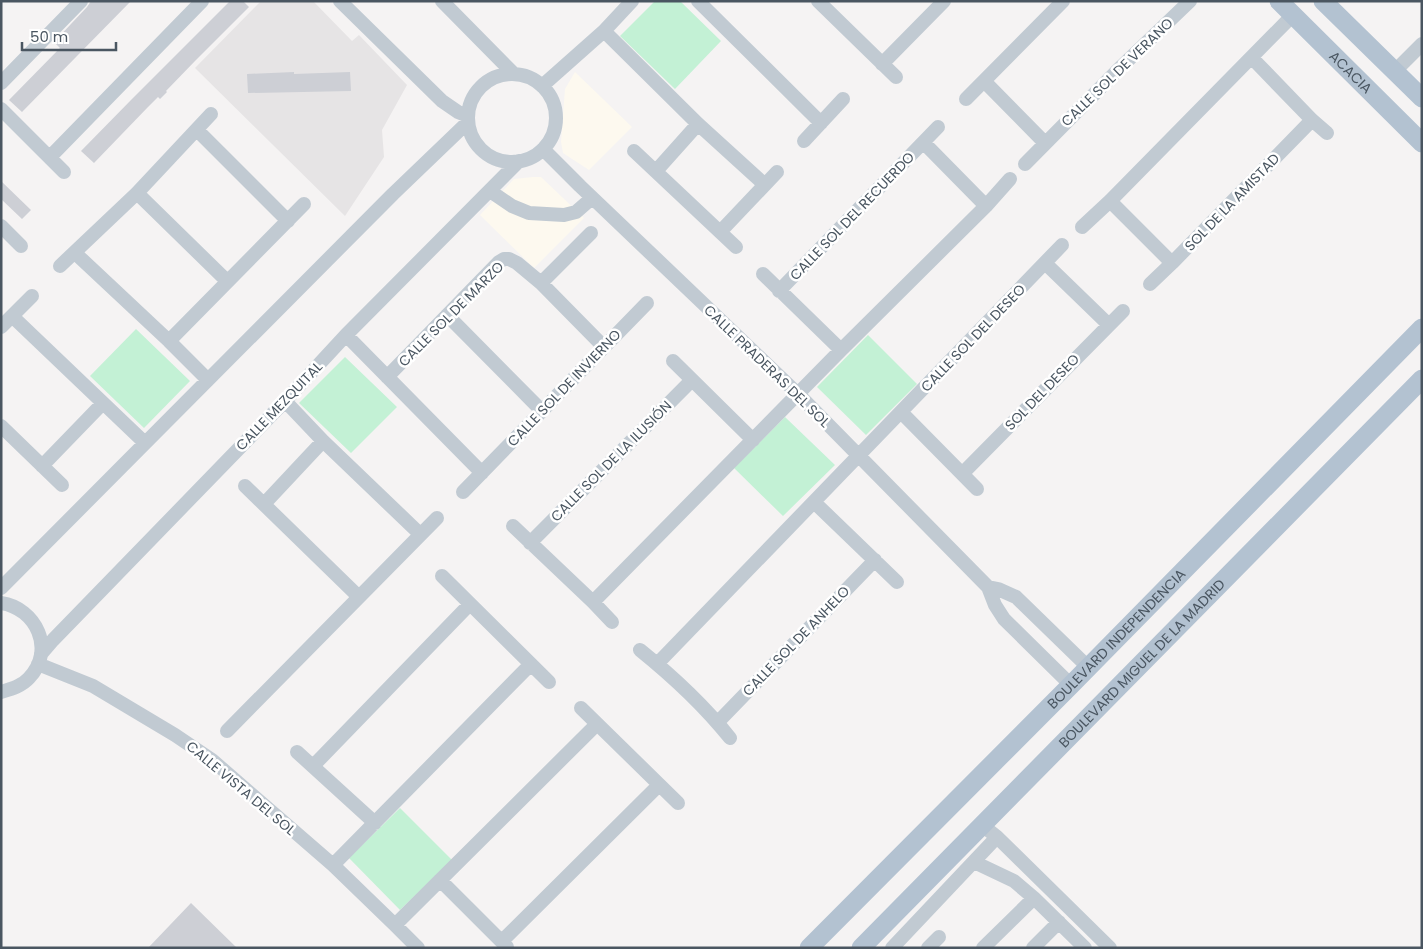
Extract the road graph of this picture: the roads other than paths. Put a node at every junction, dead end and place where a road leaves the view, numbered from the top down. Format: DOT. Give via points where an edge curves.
graph roads {
  1 [pos="81,1"];
  2 [pos="202,1"];
  3 [pos="340,1"];
  4 [pos="442,1"];
  5 [pos="632,1"];
  6 [pos="698,1"];
  7 [pos="818,1"];
  8 [pos="944,1"];
  9 [pos="1063,1"];
  10 [pos="1190,1"];
  11 [pos="1279,1"];
  12 [pos="1330,4"];
  13 [pos="1293,15"];
  14 [pos="604,31"];
  15 [pos="1422,44"];
  16 [pos="1252,58"];
  17 [pos="882,64"];
  18 [pos="1395,71"];
  19 [pos="514,74"];
  20 [pos="896,77"];
  21 [pos="984,81"];
  22 [pos="1,83"];
  23 [pos="542,86"];
  24 [pos="1422,98"];
  25 [pos="843,99"];
  26 [pos="966,99"];
  27 [pos="1,109"];
  28 [pos="211,114"];
  29 [pos="468,119"];
  30 [pos="1312,120"];
  31 [pos="821,123"];
  32 [pos="698,124"];
  33 [pos="938,127"];
  34 [pos="197,130"];
  35 [pos="1327,133"];
  36 [pos="804,141"];
  37 [pos="924,143"];
  38 [pos="1045,143"];
  39 [pos="1422,143"];
  40 [pos="543,149"];
  41 [pos="634,151"];
  42 [pos="50,157"];
  43 [pos="519,161"];
  44 [pos="1025,164"];
  45 [pos="656,171"];
  46 [pos="64,172"];
  47 [pos="777,172"];
  48 [pos="1010,179"];
  49 [pos="764,184"];
  50 [pos="490,191"];
  51 [pos="137,193"];
  52 [pos="592,198"];
  53 [pos="1110,201"];
  54 [pos="304,204"];
  55 [pos="986,206"];
  56 [pos="288,221"];
  57 [pos="1,226"];
  58 [pos="1082,227"];
  59 [pos="720,232"];
  60 [pos="591,233"];
  61 [pos="21,246"];
  62 [pos="1062,246"];
  63 [pos="736,247"];
  64 [pos="76,253"];
  65 [pos="1046,263"];
  66 [pos="1172,263"];
  67 [pos="60,266"];
  68 [pos="762,274"];
  69 [pos="227,281"];
  70 [pos="541,283"];
  71 [pos="1150,284"];
  72 [pos="779,291"];
  73 [pos="32,296"];
  74 [pos="647,303"];
  75 [pos="1123,311"];
  76 [pos="447,315"];
  77 [pos="12,316"];
  78 [pos="1108,325"];
  79 [pos="1,327"];
  80 [pos="1422,328"];
  81 [pos="346,335"];
  82 [pos="169,341"];
  83 [pos="604,347"];
  84 [pos="841,350"];
  85 [pos="673,361"];
  86 [pos="387,377"];
  87 [pos="1422,379"];
  88 [pos="208,380"];
  89 [pos="692,380"];
  90 [pos="798,395"];
  91 [pos="285,401"];
  92 [pos="103,403"];
  93 [pos="542,411"];
  94 [pos="901,412"];
  95 [pos="1,426"];
  96 [pos="753,440"];
  97 [pos="323,441"];
  98 [pos="145,443"];
  99 [pos="858,456"];
  100 [pos="42,466"];
  101 [pos="482,473"];
  102 [pos="962,474"];
  103 [pos="62,485"];
  104 [pos="244,486"];
  105 [pos="977,489"];
  106 [pos="463,492"];
  107 [pos="814,502"];
  108 [pos="264,504"];
  109 [pos="437,518"];
  110 [pos="513,526"];
  111 [pos="420,534"];
  112 [pos="530,543"];
  113 [pos="875,560"];
  114 [pos="442,576"];
  115 [pos="897,582"];
  116 [pos="988,587"];
  117 [pos="1,588"];
  118 [pos="359,597"];
  119 [pos="594,602"];
  120 [pos="1,603"];
  121 [pos="470,604"];
  122 [pos="612,622"];
  123 [pos="640,650"];
  124 [pos="39,659"];
  125 [pos="531,664"];
  126 [pos="657,664"];
  127 [pos="1088,667"];
  128 [pos="549,682"];
  129 [pos="1071,685"];
  130 [pos="1,692"];
  131 [pos="581,708"];
  132 [pos="718,722"];
  133 [pos="597,724"];
  134 [pos="227,731"];
  135 [pos="730,738"];
  136 [pos="297,752"];
  137 [pos="313,766"];
  138 [pos="659,785"];
  139 [pos="678,803"];
  140 [pos="375,823"];
  141 [pos="982,825"];
  142 [pos="997,837"];
  143 [pos="974,862"];
  144 [pos="333,865"];
  145 [pos="440,880"];
  146 [pos="1034,898"];
  147 [pos="1059,922"];
  148 [pos="395,925"];
  149 [pos="939,936"];
  150 [pos="505,944"];
  151 [pos="1082,947"];
  152 [pos="418,948"];
  153 [pos="809,948"];
  154 [pos="861,948"];
  155 [pos="892,948"];
  156 [pos="928,948"];
  157 [pos="983,948"];
  158 [pos="1033,948"];
  159 [pos="1110,948"];
  1 -- 22 [label="street"];
  2 -- 42 [label="street"];
  3 -- 29 [label="street" via="442,101"];
  4 -- 19 [label="street"];
  5 -- 14 [label="street"];
  6 -- 31 [label="street"];
  7 -- 17 [label="street"];
  8 -- 17 [label="street"];
  9 -- 21 [label="street"];
  10 -- 38 [label="street, CALLE SOL DE VERANO"];
  11 -- 13 [label="main road, ACACIA"];
  12 -- 18 [label="main road"];
  13 -- 16 [label="street"];
  13 -- 39 [label="main road, ACACIA"];
  14 -- 23 [label="street"];
  14 -- 32 [label="street"];
  15 -- 18 [label="street"];
  16 -- 30 [label="street"];
  16 -- 53 [label="street"];
  17 -- 20 [label="street"];
  18 -- 24 [label="main road"];
  19 -- 23 [label="street"];
  19 -- 29 [label="street" via="500,76 478,91 471,103"];
  21 -- 26 [label="street"];
  21 -- 38 [label="street"];
  23 -- 40 [label="street" via="551,97 556,124 552,138"];
  25 -- 31 [label="street"];
  27 -- 42 [label="street"];
  28 -- 34 [label="street"];
  29 -- 43 [label="street" via="472,136 480,148 491,157"];
  29 -- 88 [label="street"];
  30 -- 35 [label="street"];
  30 -- 66 [label="street, SOL DE LA AMISTAD"];
  31 -- 36 [label="street"];
  32 -- 45 [label="street"];
  32 -- 49 [label="street"];
  33 -- 37 [label="street"];
  34 -- 51 [label="street"];
  34 -- 56 [label="street"];
  37 -- 55 [label="street, CALLE SOL DEL RECUERDO"];
  37 -- 72 [label="street, CALLE SOL DEL RECUERDO"];
  38 -- 44 [label="street, CALLE SOL DE VERANO"];
  40 -- 43 [label="street"];
  40 -- 52 [label="street, CALLE PRADERAS DEL SOL"];
  41 -- 45 [label="street"];
  42 -- 46 [label="street"];
  43 -- 50 [label="street, CALLE MEZQUITAL"];
  45 -- 59 [label="street"];
  47 -- 49 [label="street"];
  48 -- 55 [label="street"];
  49 -- 59 [label="street"];
  50 -- 52 [label="street" via="529,213 564,215 576,212"];
  50 -- 81 [label="street, CALLE MEZQUITAL"];
  51 -- 64 [label="street"];
  51 -- 69 [label="street"];
  52 -- 90 [label="street, CALLE PRADERAS DEL SOL"];
  53 -- 58 [label="street"];
  53 -- 66 [label="street"];
  54 -- 56 [label="street"];
  55 -- 84 [label="street"];
  56 -- 69 [label="street"];
  57 -- 61 [label="street"];
  59 -- 63 [label="street"];
  60 -- 70 [label="street"];
  62 -- 65 [label="street, CALLE SOL DEL DESEO"];
  64 -- 67 [label="street"];
  64 -- 82 [label="street"];
  65 -- 78 [label="street"];
  65 -- 94 [label="street, CALLE SOL DEL DESEO"];
  66 -- 71 [label="street, SOL DE LA AMISTAD"];
  68 -- 72 [label="street"];
  69 -- 82 [label="street"];
  70 -- 76 [label="street, CALLE SOL DE MARZO" via="517,263 504,259"];
  70 -- 83 [label="street, CALLE SOL DE MARZO"];
  72 -- 84 [label="street, CALLE SOL DEL RECUERDO"];
  73 -- 77 [label="street"];
  74 -- 83 [label="street, CALLE SOL DE INVIERNO"];
  75 -- 78 [label="street, SOL DEL DESEO"];
  76 -- 86 [label="street, CALLE SOL DE MARZO"];
  76 -- 93 [label="street"];
  77 -- 79 [label="street"];
  77 -- 92 [label="street"];
  78 -- 102 [label="street, SOL DEL DESEO"];
  80 -- 127 [label="main road, BOULEVARD INDEPENDENCIA"];
  81 -- 86 [label="street"];
  81 -- 91 [label="street, CALLE MEZQUITAL"];
  82 -- 88 [label="street"];
  83 -- 93 [label="street, CALLE SOL DE INVIERNO"];
  84 -- 90 [label="street"];
  85 -- 89 [label="street"];
  86 -- 101 [label="street"];
  87 -- 141 [label="main road, BOULEVARD MIGUEL DE LA MADRID"];
  88 -- 98 [label="street"];
  89 -- 96 [label="street"];
  89 -- 112 [label="street, CALLE SOL DE LA ILUSIÓN"];
  90 -- 96 [label="street"];
  90 -- 99 [label="street, CALLE PRADERAS DEL SOL"];
  91 -- 97 [label="street"];
  91 -- 124 [label="street, CALLE MEZQUITAL" via="53,640"];
  92 -- 98 [label="street"];
  92 -- 100 [label="street"];
  93 -- 101 [label="street, CALLE SOL DE INVIERNO"];
  94 -- 99 [label="street, CALLE SOL DEL DESEO"];
  94 -- 102 [label="street"];
  95 -- 100 [label="street"];
  96 -- 119 [label="street"];
  97 -- 108 [label="street"];
  97 -- 111 [label="street"];
  98 -- 117 [label="street"];
  99 -- 107 [label="street"];
  99 -- 116 [label="street, CALLE PRADERAS DEL SOL"];
  100 -- 103 [label="street"];
  101 -- 106 [label="street, CALLE SOL DE INVIERNO"];
  102 -- 105 [label="street"];
  104 -- 108 [label="street"];
  107 -- 113 [label="street"];
  107 -- 126 [label="street"];
  108 -- 118 [label="street"];
  109 -- 111 [label="street"];
  110 -- 112 [label="street"];
  111 -- 118 [label="street"];
  112 -- 119 [label="street"];
  113 -- 115 [label="street"];
  113 -- 132 [label="street, CALLE SOL DE ANHELO"];
  114 -- 121 [label="street"];
  116 -- 127 [label="street" via="1016,597"];
  116 -- 129 [label="street" via="1004,619"];
  118 -- 134 [label="street"];
  119 -- 122 [label="street"];
  120 -- 124 [label="street" via="21,609 31,618 41,642"];
  121 -- 125 [label="street"];
  121 -- 137 [label="street"];
  123 -- 126 [label="street"];
  124 -- 130 [label="street, CALLE MEZQUITAL" via="30,678"];
  124 -- 144 [label="street, CALLE VISTA DEL SOL" via="94,686 212,760"];
  125 -- 128 [label="street"];
  125 -- 140 [label="street"];
  126 -- 132 [label="street"];
  127 -- 129 [label="main road, BOULEVARD INDEPENDENCIA"];
  129 -- 153 [label="main road, BOULEVARD INDEPENDENCIA"];
  131 -- 133 [label="street"];
  132 -- 135 [label="street"];
  133 -- 138 [label="street"];
  133 -- 145 [label="street"];
  136 -- 137 [label="street"];
  137 -- 140 [label="street"];
  138 -- 139 [label="street"];
  138 -- 150 [label="street"];
  140 -- 144 [label="street"];
  141 -- 142 [label="street"];
  141 -- 154 [label="main road, BOULEVARD MIGUEL DE LA MADRID"];
  142 -- 143 [label="street"];
  142 -- 159 [label="street"];
  143 -- 146 [label="street" via="1014,880"];
  143 -- 155 [label="street"];
  144 -- 148 [label="street, CALLE VISTA DEL SOL"];
  145 -- 148 [label="street"];
  145 -- 150 [label="street"];
  146 -- 147 [label="street"];
  146 -- 157 [label="street"];
  147 -- 151 [label="street"];
  147 -- 158 [label="street"];
  148 -- 152 [label="street, CALLE VISTA DEL SOL"];
  149 -- 156 [label="street"];
}
